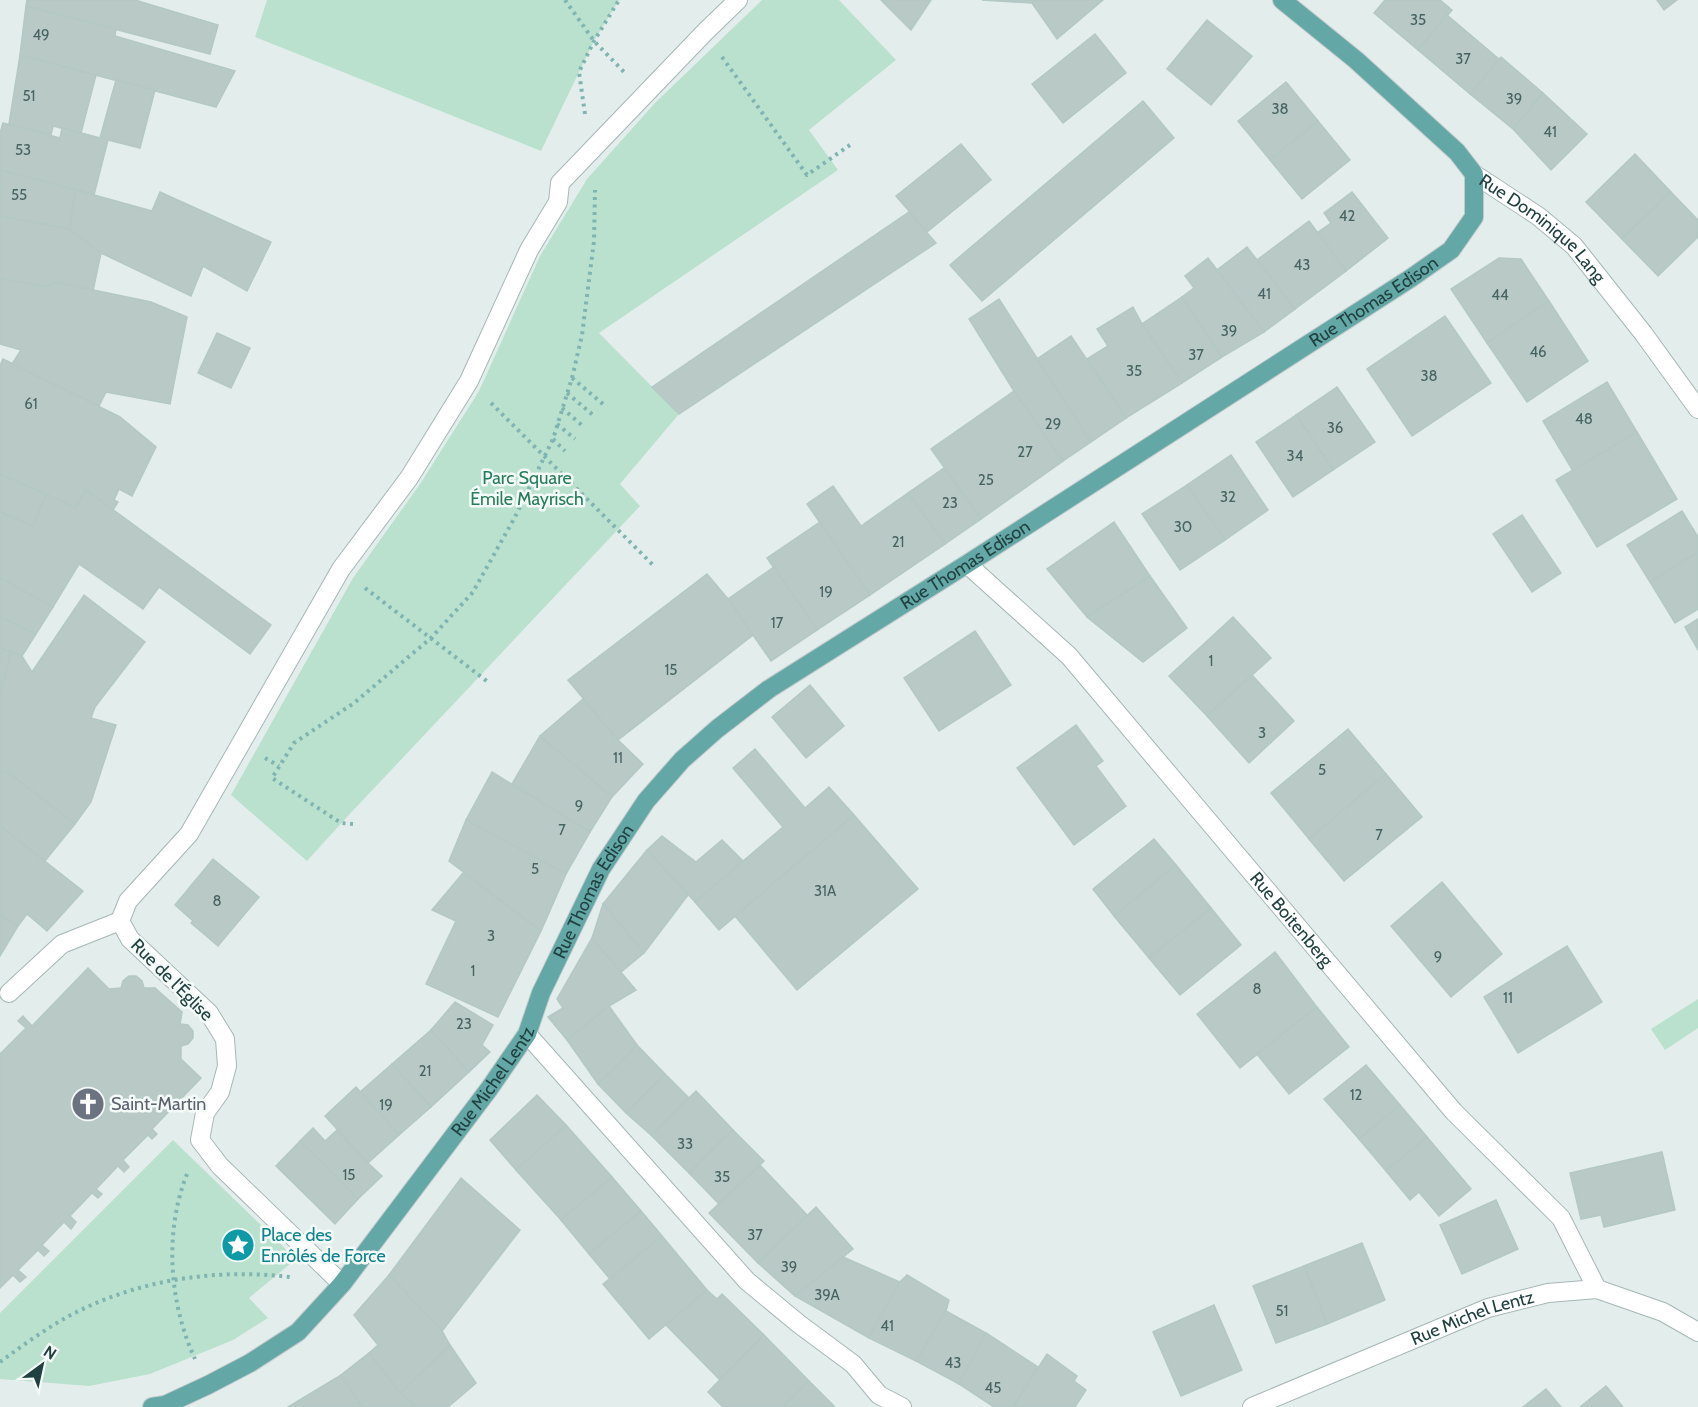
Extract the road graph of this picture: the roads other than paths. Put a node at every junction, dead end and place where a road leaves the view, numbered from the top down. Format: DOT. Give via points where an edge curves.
graph roads {
  1 [pos="738,0"];
  2 [pos="1282,0"];
  3 [pos="1474,174"];
  4 [pos="1698,409"];
  5 [pos="967,564"];
  6 [pos="120,921"];
  7 [pos="9,993"];
  8 [pos="526,1034"];
  9 [pos="342,1284"];
  10 [pos="1597,1289"];
  11 [pos="1698,1332"];
  12 [pos="152,1407"];
  13 [pos="902,1407"];
  14 [pos="1252,1407"];
  1 -- 6 [label="street, Rue de l'Église" via="560,183 558,202 529,250 469,381 409,478 341,569 189,834 128,901"];
  2 -- 3 [label="main road, Rue Dominique Lang" via="1356,60 1457,152"];
  3 -- 4 [label="street, Rue Dominique Lang" via="1538,216 1574,246"];
  3 -- 5 [label="main road, Rue Thomas Edison" via="1474,216 1451,250"];
  5 -- 8 [label="main road, Rue Thomas Edison" via="769,689 682,760 646,801 602,869 541,993"];
  5 -- 10 [label="street, Rue Boitenberg" via="1069,656 1454,1112 1561,1218"];
  6 -- 7 [label="street" via="62,944"];
  6 -- 9 [label="street, Rue de l'Église" via="130,939 209,1013 225,1039 226,1066 220,1092 205,1113 200,1140 220,1166"];
  8 -- 9 [label="main road, Rue Michel Lentz"];
  8 -- 13 [label="street, Rue Michel Lentz" via="747,1281 853,1364 879,1395"];
  9 -- 12 [label="main road, Rue Michel Lentz" via="298,1332 208,1385"];
  10 -- 11 [label="street, Rue Michel Lentz" via="1664,1312"];
  10 -- 14 [label="street, Rue Michel Lentz" via="1548,1293 1488,1308"];
}
